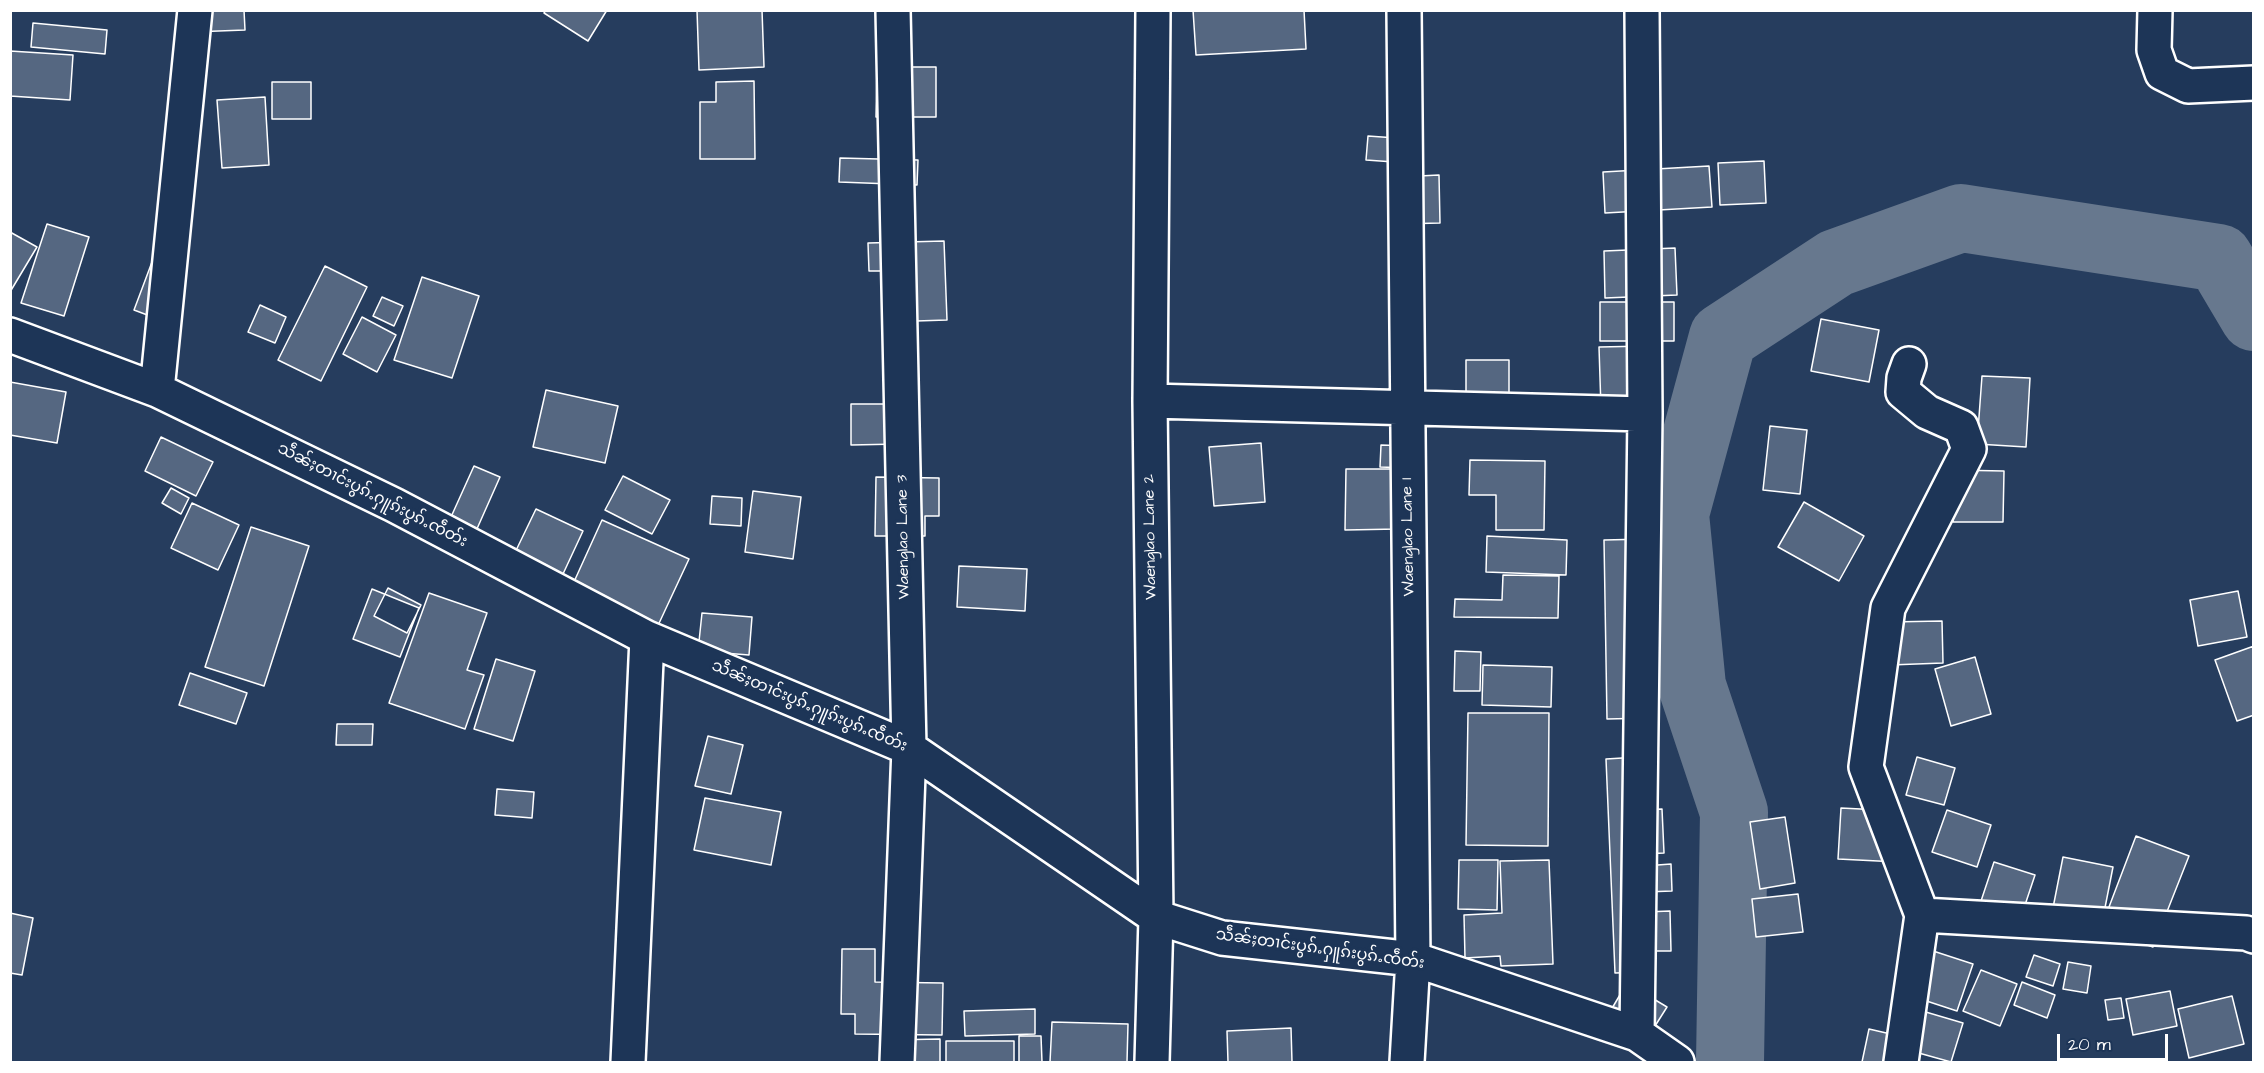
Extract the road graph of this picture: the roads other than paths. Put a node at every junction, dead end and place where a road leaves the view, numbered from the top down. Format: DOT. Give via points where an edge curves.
graph roads {
  1 [pos="195,10"];
  2 [pos="893,10"];
  3 [pos="1153,10"];
  4 [pos="1404,10"];
  5 [pos="1642,10"];
  6 [pos="2155,10"];
  7 [pos="2253,83"];
  8 [pos="10,334"];
  9 [pos="1909,364"];
  10 [pos="157,390"];
  11 [pos="1150,401"];
  12 [pos="1408,409"];
  13 [pos="1645,414"];
  14 [pos="647,638"];
  15 [pos="909,748"];
  16 [pos="1922,915"];
  17 [pos="1156,917"];
  18 [pos="2253,936"];
  19 [pos="1413,959"];
  20 [pos="1637,1034"];
  21 [pos="627,1062"];
  22 [pos="897,1062"];
  23 [pos="1152,1062"];
  24 [pos="1407,1062"];
  25 [pos="1677,1062"];
  26 [pos="1901,1062"];
  1 -- 10 [label="street"];
  2 -- 15 [label="street, Waenglao Lane 3"];
  3 -- 11 [label="street, Waenglao Lane 2"];
  4 -- 12 [label="street, Waenglao Lane 1"];
  5 -- 13 [label="street"];
  6 -- 7 [label="street" via="2154,50 2162,72 2188,86"];
  8 -- 10 [label="street, သဵၼ်ႈတၢင်းပွၵ်ႉႁူၵ်းပွၵ်ႉၸဵတ်း"];
  9 -- 16 [label="street" via="1903,392 1927,412 1961,427 1970,449 1888,608 1866,767"];
  10 -- 14 [label="street, သဵၼ်ႈတၢင်းပွၵ်ႉႁူၵ်းပွၵ်ႉၸဵတ်း" via="394,505"];
  11 -- 12 [label="street"];
  11 -- 17 [label="street, Waenglao Lane 2"];
  12 -- 13 [label="street"];
  12 -- 19 [label="street, Waenglao Lane 1"];
  13 -- 20 [label="street"];
  14 -- 15 [label="street, သဵၼ်ႈတၢင်းပွၵ်ႉႁူၵ်းပွၵ်ႉၸဵတ်း"];
  14 -- 21 [label="street"];
  15 -- 17 [label="street, သဵၼ်ႈတၢင်းပွၵ်ႉႁူၵ်းပွၵ်ႉၸဵတ်း"];
  15 -- 22 [label="street, Waenglao Lane 3"];
  16 -- 18 [label="street"];
  16 -- 26 [label="street"];
  17 -- 19 [label="street, သဵၼ်ႈတၢင်းပွၵ်ႉႁူၵ်းပွၵ်ႉၸဵတ်း" via="1222,938"];
  17 -- 23 [label="street, Waenglao Lane 2"];
  19 -- 20 [label="street, သဵၼ်ႈတၢင်းပွၵ်ႉႁူၵ်းပွၵ်ႉၸဵတ်း"];
  19 -- 24 [label="street, Waenglao Lane 1"];
  20 -- 25 [label="street, သဵၼ်ႈတၢင်းပွၵ်ႉႁူၵ်းပွၵ်ႉၸဵတ်း"];
}
